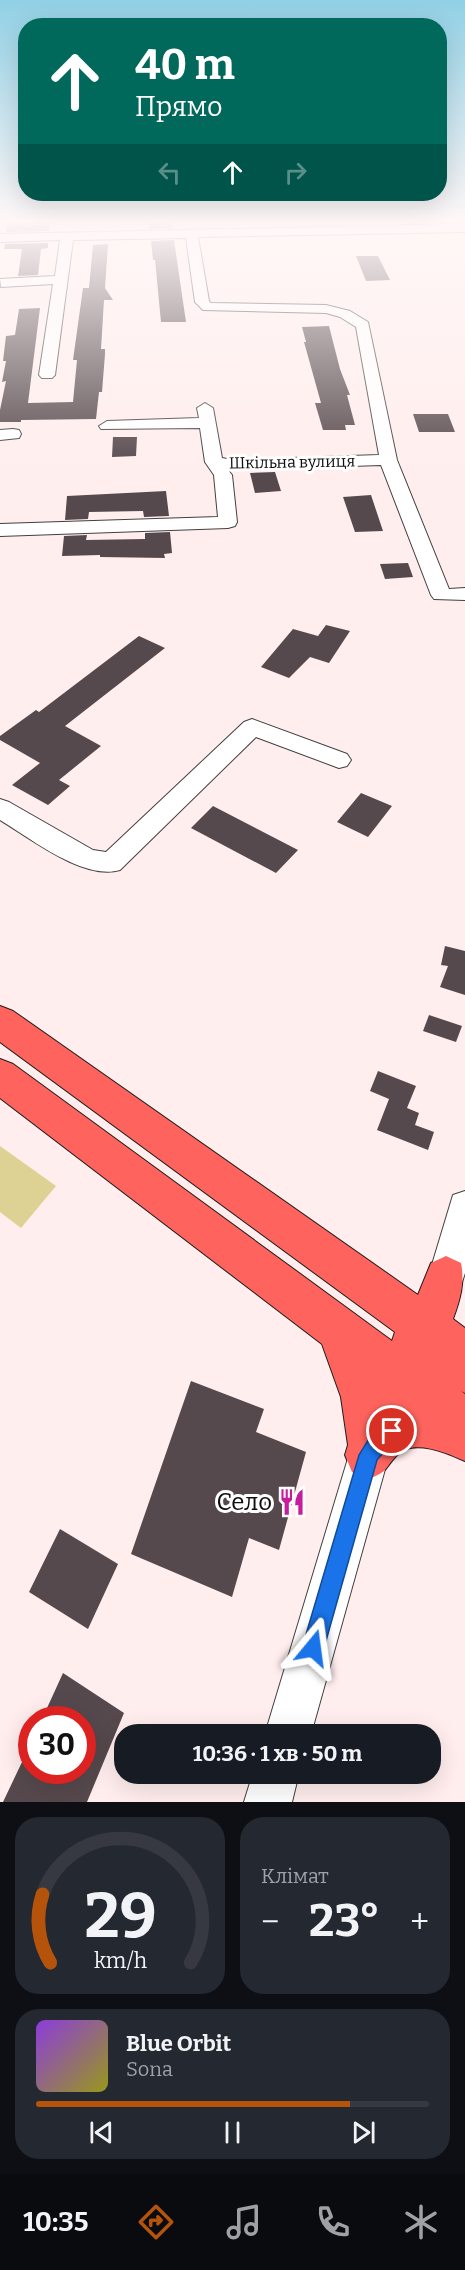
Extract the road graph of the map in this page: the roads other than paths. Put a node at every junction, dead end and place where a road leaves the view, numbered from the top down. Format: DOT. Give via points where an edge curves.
graph roads {
  1 [pos="57,304"];
  2 [pos="205,304"];
  3 [pos="47,375"];
  4 [pos="107,426"];
  5 [pos="388,460"];
  6 [pos="214,462"];
  7 [pos="0,530"];
  8 [pos="465,594"];
  9 [pos="339,760"];
  10 [pos="0,808"];
  11 [pos="0,1022"];
  12 [pos="0,1076"];
  13 [pos="465,1207"];
  14 [pos="446,1278"];
  15 [pos="389,1299"];
  16 [pos="338,1328"];
  17 [pos="446,1336"];
  18 [pos="465,1355"];
  19 [pos="465,1370"];
  20 [pos="401,1376"];
  21 [pos="465,1423"];
  22 [pos="465,1437"];
  23 [pos="369,1455"];
  24 [pos="291,1724"];
  25 [pos="273,1784"];
  26 [pos="268,1802"];
  1 -- 3 [label="street"];
  2 -- 5 [label="street" via="326,309 345,314 363,326"];
  4 -- 6 [label="street, Шкільна вулиця" via="206,416"];
  5 -- 6 [label="street, Шкільна вулиця" via="232,465"];
  5 -- 8 [label="street" via="441,595"];
  6 -- 7 [label="street" via="223,475 228,522"];
  9 -- 10 [label="street" via="252,728 111,863 87,859"];
  11 -- 15 [label="main road"];
  12 -- 16 [label="main road"];
  13 -- 14 [label="street"];
  14 -- 15 [label="main road" via="423,1299"];
  14 -- 17 [label="main road" via="444,1304 453,1335"];
  15 -- 17 [label="main road"];
  16 -- 17 [label="main road" via="385,1344 402,1345"];
  16 -- 20 [label="main road"];
  16 -- 23 [label="main road" via="358,1378 369,1432"];
  17 -- 18 [label="main road"];
  19 -- 20 [label="main road" via="436,1357 422,1357"];
  20 -- 21 [label="main road"];
  20 -- 23 [label="main road" via="379,1412"];
  22 -- 23 [label="main road" via="437,1427 404,1426 382,1436"];
  23 -- 24 [label="street"];
  25 -- 26 [label="street"];
}
